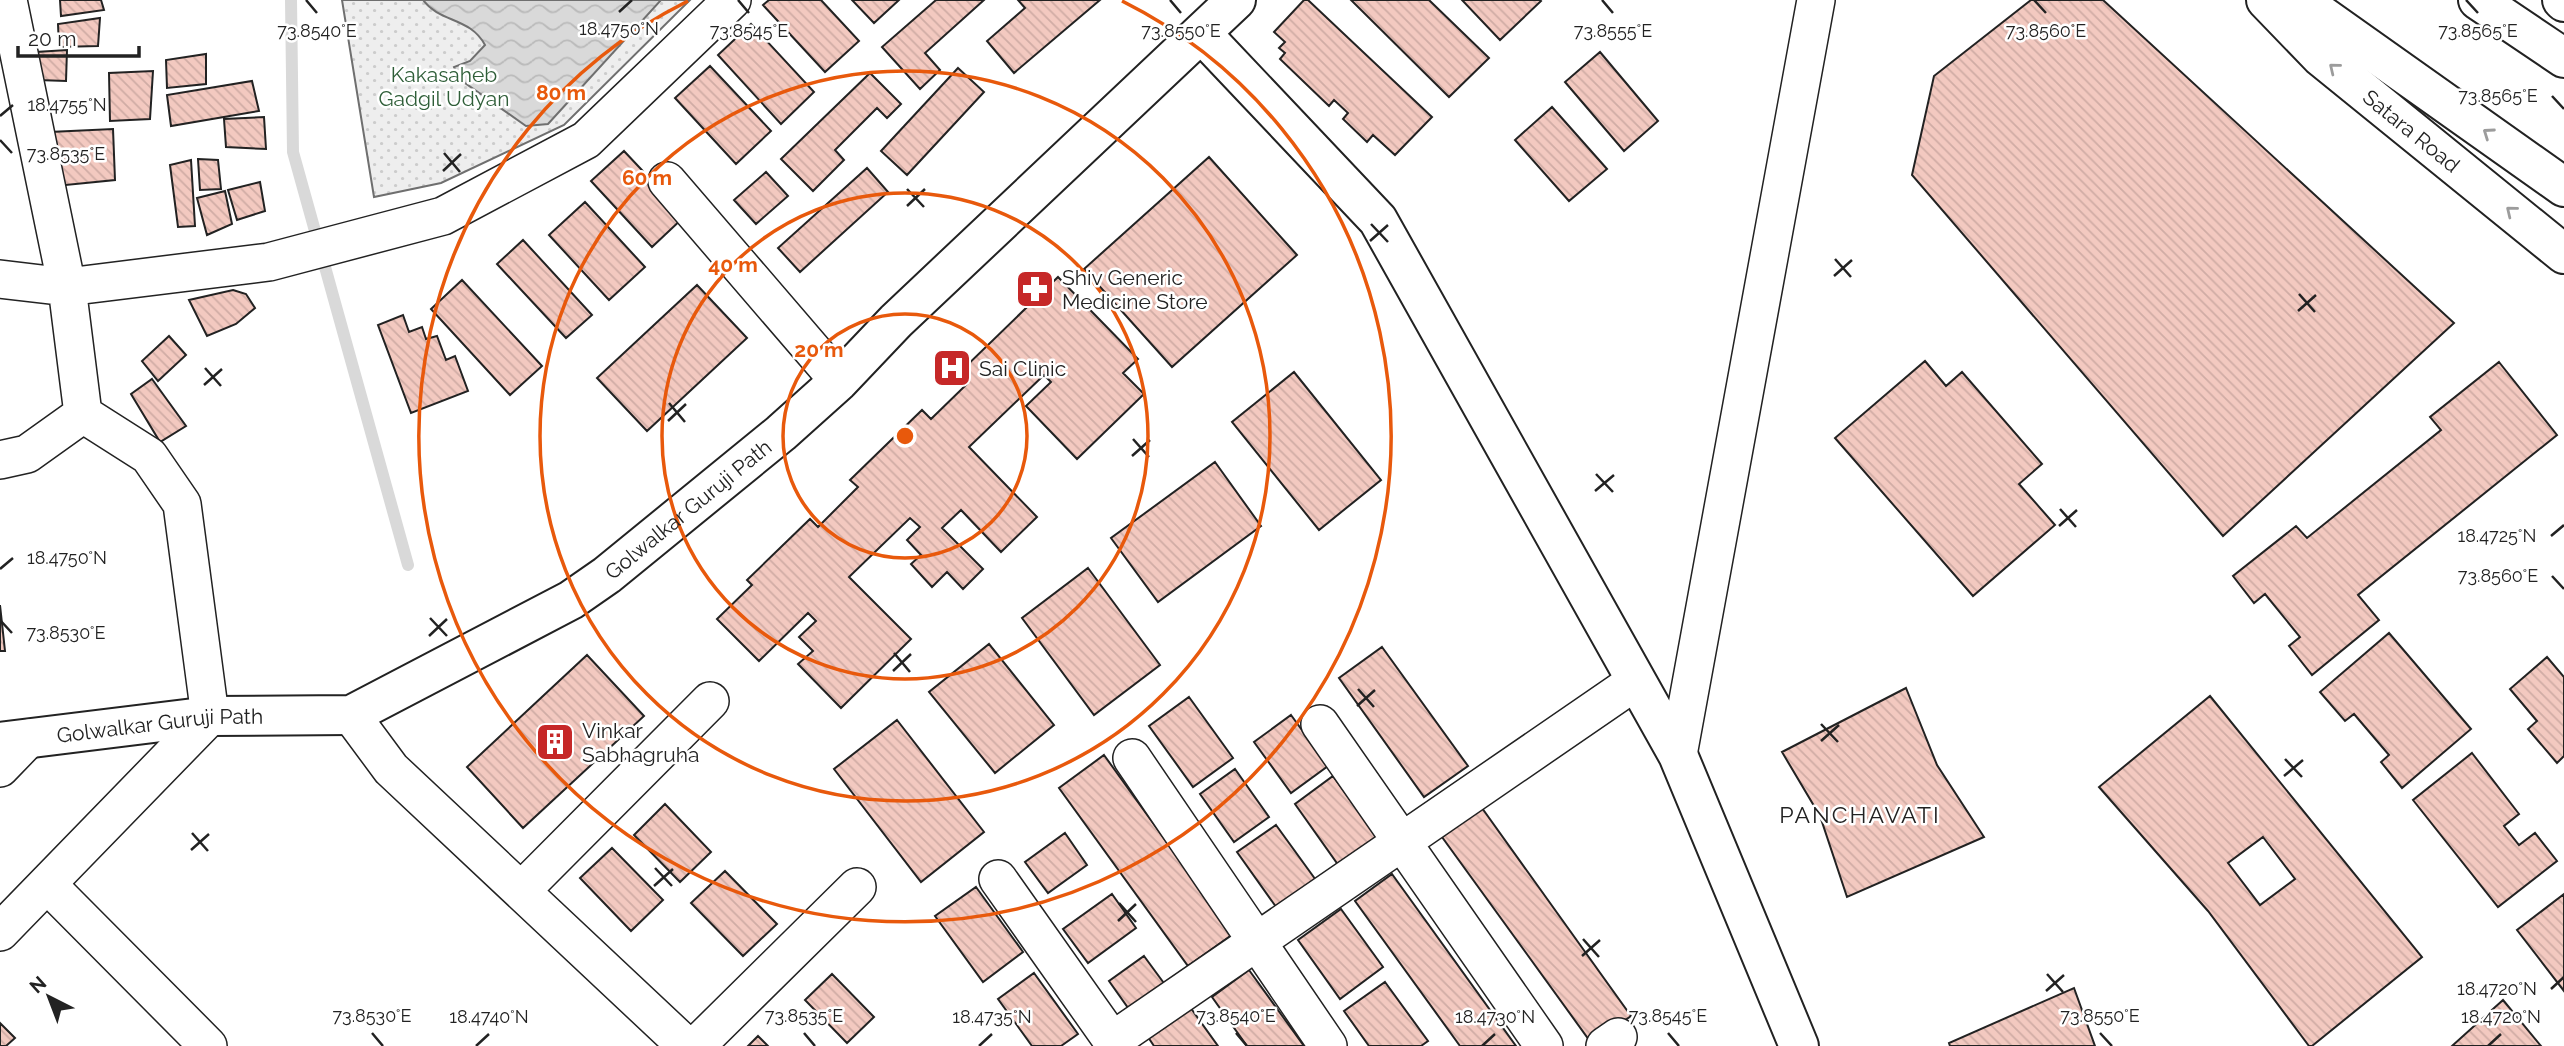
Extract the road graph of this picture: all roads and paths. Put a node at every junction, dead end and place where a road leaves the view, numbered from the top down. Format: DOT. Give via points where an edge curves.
graph roads {
  1 [pos="8,0"];
  2 [pos="732,0"];
  3 [pos="1236,0"];
  4 [pos="1816,0"];
  5 [pos="2266,0"];
  6 [pos="2300,0"];
  7 [pos="2478,0"];
  8 [pos="1202,34"];
  9 [pos="2564,58"];
  10 [pos="667,181"];
  11 [pos="2564,187"];
  12 [pos="2564,254"];
  13 [pos="0,279"];
  14 [pos="67,287"];
  15 [pos="839,380"];
  16 [pos="83,414"];
  17 [pos="0,460"];
  18 [pos="1636,681"];
  19 [pos="710,701"];
  20 [pos="351,715"];
  21 [pos="210,716"];
  22 [pos="1320,724"];
  23 [pos="14,740"];
  24 [pos="1678,755"];
  25 [pos="1132,758"];
  26 [pos="0,768"];
  27 [pos="1402,842"];
  28 [pos="998,878"];
  29 [pos="47,884"];
  30 [pos="857,887"];
  31 [pos="521,891"];
  32 [pos="0,932"];
  33 [pos="1257,942"];
  34 [pos="1114,1044"];
  35 [pos="208,1046"];
  36 [pos="686,1046"];
  37 [pos="696,1046"];
  38 [pos="1328,1046"];
  39 [pos="1544,1046"];
  40 [pos="1799,1046"];
  1 -- 14 [label="street"];
  2 -- 14 [label="street" via="586,141 443,216 269,262"];
  3 -- 8 [label="main road, Golwalkar Guruji Path"];
  4 -- 24 [label="street"];
  12 -- 5 [label="main road, Satara Road, one-way" via="2320,57"];
  11 -- 6 [label="main road, one-way"];
  7 -- 9 [label="main road"];
  8 -- 15 [label="main road, Golwalkar Guruji Path"];
  8 -- 18 [label="main road" via="1378,220"];
  10 -- 15 [label="street"];
  13 -- 14 [label="street"];
  14 -- 16 [label="street"];
  15 -- 20 [label="main road, Golwalkar Guruji Path" via="782,433 571,600"];
  16 -- 17 [label="street" via="27,454"];
  16 -- 21 [label="street" via="149,456 182,504"];
  18 -- 24 [label="main road"];
  18 -- 27 [label="street"];
  19 -- 31 [label="street"];
  20 -- 21 [label="main road, Golwalkar Guruji Path"];
  20 -- 31 [label="street" via="391,769"];
  21 -- 23 [label="main road, Golwalkar Guruji Path"];
  21 -- 29 [label="street"];
  22 -- 27 [label="street"];
  23 -- 26 [label="street"];
  24 -- 40 [label="main road"];
  25 -- 33 [label="street"];
  27 -- 33 [label="street"];
  27 -- 39 [label="street"];
  28 -- 34 [label="street"];
  29 -- 32 [label="street"];
  29 -- 35 [label="street"];
  30 -- 37 [label="street"];
  31 -- 36 [label="street"];
  33 -- 34 [label="street"];
  33 -- 38 [label="street"];
}
